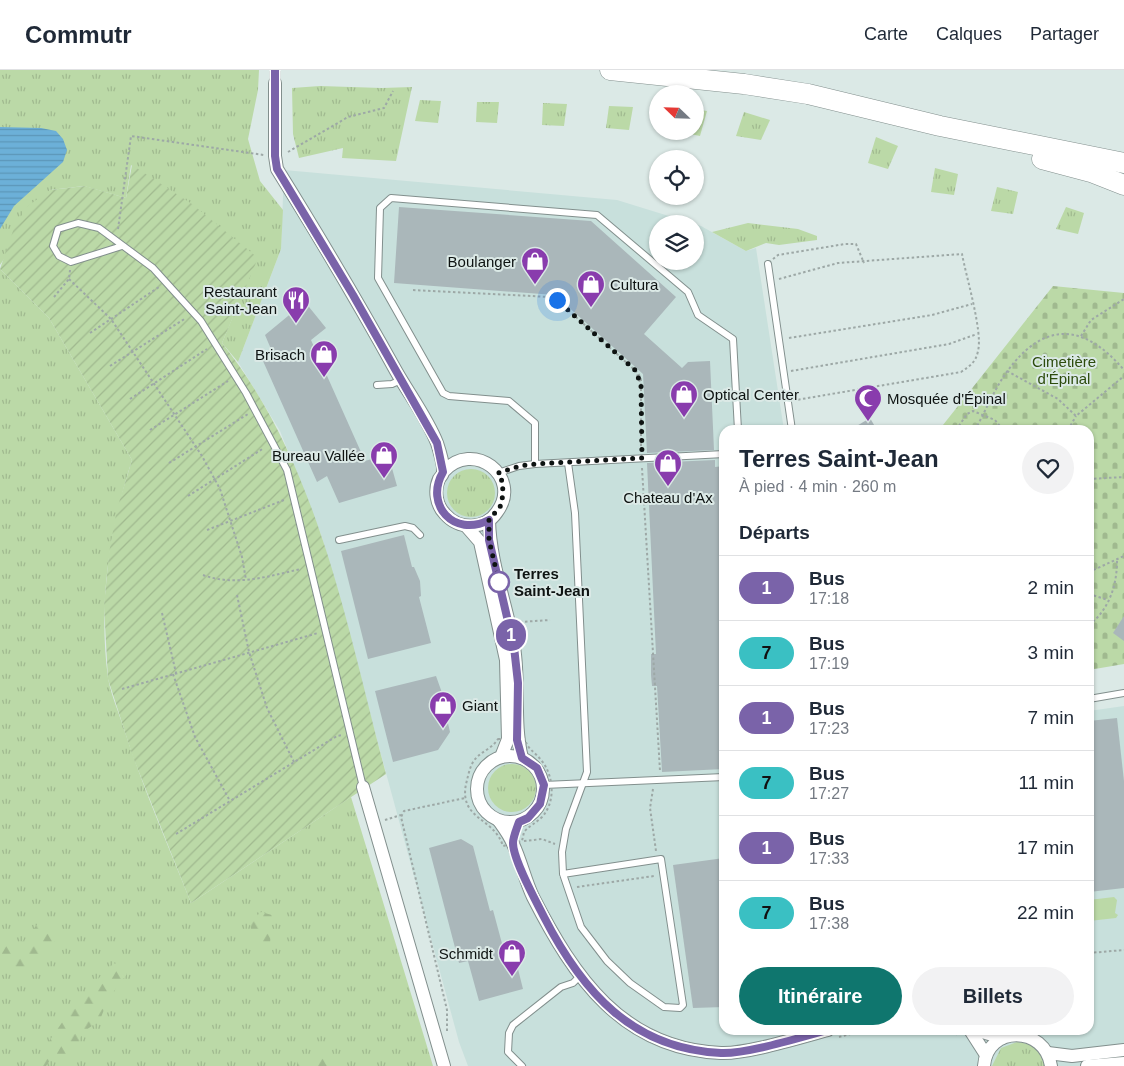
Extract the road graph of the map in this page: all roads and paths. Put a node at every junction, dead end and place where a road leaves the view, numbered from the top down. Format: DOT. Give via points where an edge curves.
graph roads {
  1 [pos="610,70"];
  2 [pos="275,83"];
  3 [pos="393,91"];
  4 [pos="940,126"];
  5 [pos="284,154"];
  6 [pos="267,156"];
  7 [pos="1124,163"];
  8 [pos="1124,185"];
  9 [pos="116,239"];
  10 [pos="122,246"];
  11 [pos="71,262"];
  12 [pos="864,263"];
  13 [pos="768,264"];
  14 [pos="69,279"];
  15 [pos="165,281"];
  16 [pos="770,282"];
  17 [pos="413,290"];
  18 [pos="54,297"];
  19 [pos="1124,299"];
  20 [pos="972,304"];
  21 [pos="193,312"];
  22 [pos="111,319"];
  23 [pos="90,333"];
  24 [pos="978,334"];
  25 [pos="1081,336"];
  26 [pos="779,340"];
  27 [pos="215,344"];
  28 [pos="133,351"];
  29 [pos="110,366"];
  30 [pos="1124,370"];
  31 [pos="784,372"];
  32 [pos="1007,372"];
  33 [pos="235,376"];
  34 [pos="1124,376"];
  35 [pos="401,380"];
  36 [pos="153,382"];
  37 [pos="377,385"];
  38 [pos="130,399"];
  39 [pos="788,401"];
  40 [pos="255,410"];
  41 [pos="174,414"];
  42 [pos="983,415"];
  43 [pos="1076,416"];
  44 [pos="738,425"];
  45 [pos="791,425"];
  46 [pos="959,425"];
  47 [pos="977,425"];
  48 [pos="999,425"];
  49 [pos="1071,425"];
  50 [pos="150,430"];
  51 [pos="272,443"];
  52 [pos="437,443"];
  53 [pos="196,447"];
  54 [pos="719,454"];
  55 [pos="642,458"];
  56 [pos="461,460"];
  57 [pos="169,463"];
  58 [pos="568,463"];
  59 [pos="535,464"];
  60 [pos="443,472"];
  61 [pos="498,473"];
  62 [pos="642,474"];
  63 [pos="1124,477"];
  64 [pos="215,479"];
  65 [pos="1094,479"];
  66 [pos="188,496"];
  67 [pos="294,498"];
  68 [pos="489,520"];
  69 [pos="230,521"];
  70 [pos="466,526"];
  71 [pos="207,530"];
  72 [pos="420,535"];
  73 [pos="339,540"];
  74 [pos="1124,556"];
  75 [pos="1117,561"];
  76 [pos="311,566"];
  77 [pos="1094,570"];
  78 [pos="203,575"];
  79 [pos="246,580"];
  80 [pos="237,595"];
  81 [pos="1094,597"];
  82 [pos="1108,600"];
  83 [pos="162,612"];
  84 [pos="1094,618"];
  85 [pos="550,620"];
  86 [pos="518,622"];
  87 [pos="325,632"];
  88 [pos="250,652"];
  89 [pos="175,674"];
  90 [pos="122,689"];
  91 [pos="1124,693"];
  92 [pos="1094,698"];
  93 [pos="350,733"];
  94 [pos="513,739"];
  95 [pos="501,757"];
  96 [pos="522,758"];
  97 [pos="294,762"];
  98 [pos="719,777"];
  99 [pos="660,780"];
  100 [pos="583,783"];
  101 [pos="547,785"];
  102 [pos="363,786"];
  103 [pos="465,798"];
  104 [pos="230,801"];
  105 [pos="401,815"];
  106 [pos="500,821"];
  107 [pos="519,822"];
  108 [pos="373,824"];
  109 [pos="176,834"];
  110 [pos="518,842"];
  111 [pos="563,848"];
  112 [pos="563,874"];
  113 [pos="664,875"];
  114 [pos="576,888"];
  115 [pos="1124,950"];
  116 [pos="1094,953"];
  117 [pos="580,976"];
  118 [pos="806,1035"];
  119 [pos="972,1035"];
  120 [pos="992,1035"];
  121 [pos="1011,1035"];
  122 [pos="1026,1035"];
  123 [pos="1002,1038"];
  124 [pos="448,1039"];
  125 [pos="1124,1050"];
  126 [pos="1050,1060"];
  127 [pos="985,1061"];
  128 [pos="1124,1063"];
  129 [pos="444,1066"];
  130 [pos="522,1066"];
  131 [pos="1087,1066"];
  1 -- 4 [label="highway" via="808,94"];
  2 -- 35 [label="street" via="277,169"];
  3 -- 5 [label="path" via="384,108 348,117"];
  4 -- 7 [label="highway"];
  4 -- 8 [label="highway"];
  6 -- 9 [label="path" via="131,136"];
  9 -- 10 [label="lane"];
  9 -- 11 [label="lane" via="99,228 78,223 58,229 52,246 59,256"];
  10 -- 11 [label="lane"];
  10 -- 15 [label="lane" via="153,268"];
  11 -- 14 [label="path"];
  12 -- 13 [label="path" via="856,244 845,244 778,255"];
  12 -- 16 [label="path" via="838,263"];
  12 -- 20 [label="path" via="962,254"];
  13 -- 16 [label="lane"];
  14 -- 18 [label="path"];
  14 -- 22 [label="path"];
  15 -- 21 [label="lane"];
  15 -- 22 [label="path"];
  16 -- 26 [label="lane"];
  17 -- 55 [label="path" via="544,297 561,303 641,379"];
  19 -- 25 [label="path" via="1090,320"];
  20 -- 24 [label="path"];
  20 -- 26 [label="path" via="932,316"];
  21 -- 27 [label="lane"];
  21 -- 28 [label="path"];
  22 -- 23 [label="path"];
  22 -- 28 [label="path"];
  24 -- 31 [label="path" via="949,344"];
  24 -- 39 [label="path" via="979,351 973,364 962,372"];
  25 -- 30 [label="path" via="1092,341"];
  25 -- 32 [label="path" via="1056,333 1041,340 1020,356"];
  26 -- 31 [label="lane"];
  27 -- 33 [label="lane"];
  27 -- 36 [label="path"];
  28 -- 29 [label="path"];
  28 -- 36 [label="path"];
  31 -- 39 [label="lane"];
  32 -- 42 [label="path"];
  32 -- 43 [label="path" via="1058,399"];
  33 -- 40 [label="lane"];
  33 -- 41 [label="path"];
  34 -- 43 [label="path"];
  35 -- 37 [label="lane"];
  35 -- 52 [label="street"];
  36 -- 38 [label="path"];
  36 -- 41 [label="path"];
  39 -- 45 [label="lane"];
  40 -- 51 [label="lane"];
  40 -- 53 [label="path"];
  41 -- 50 [label="path"];
  41 -- 53 [label="path"];
  42 -- 46 [label="path" via="973,411"];
  42 -- 47 [label="path"];
  42 -- 48 [label="path"];
  43 -- 49 [label="path"];
  44 -- 59 [label="lane" via="733,339 698,315 688,292 597,215 390,198 380,208 378,278 443,393 509,401 535,423"];
  51 -- 64 [label="path"];
  51 -- 67 [label="lane" via="287,470"];
  52 -- 56 [label="street"];
  52 -- 60 [label="street"];
  53 -- 57 [label="path"];
  53 -- 64 [label="path"];
  54 -- 55 [label="lane"];
  55 -- 58 [label="lane"];
  56 -- 60 [label="street"];
  56 -- 61 [label="street" via="482,460"];
  58 -- 59 [label="lane"];
  58 -- 100 [label="lane" via="574,513 587,772"];
  59 -- 61 [label="lane"];
  60 -- 70 [label="street" via="437,488 439,505 450,519"];
  61 -- 68 [label="street" via="503,488 502,504"];
  62 -- 99 [label="path"];
  63 -- 65 [label="path"];
  64 -- 66 [label="path"];
  64 -- 69 [label="path"];
  67 -- 69 [label="path"];
  67 -- 76 [label="lane"];
  68 -- 70 [label="street"];
  68 -- 94 [label="street" via="489,540 514,647 518,683"];
  69 -- 71 [label="path"];
  69 -- 79 [label="path"];
  70 -- 94 [label="street" via="480,542 506,660"];
  72 -- 73 [label="lane" via="405,526"];
  74 -- 75 [label="path"];
  75 -- 77 [label="path"];
  75 -- 82 [label="path" via="1114,590"];
  76 -- 79 [label="path"];
  76 -- 87 [label="lane"];
  78 -- 79 [label="path" via="219,581"];
  80 -- 88 [label="path"];
  81 -- 82 [label="path"];
  82 -- 84 [label="path"];
  83 -- 89 [label="path"];
  85 -- 86 [label="path"];
  87 -- 88 [label="path"];
  87 -- 93 [label="lane"];
  88 -- 89 [label="path"];
  88 -- 97 [label="path" via="267,708"];
  89 -- 90 [label="path"];
  89 -- 104 [label="path" via="195,737"];
  91 -- 92 [label="lane"];
  93 -- 97 [label="path" via="337,736"];
  93 -- 102 [label="lane"];
  94 -- 95 [label="street"];
  94 -- 96 [label="street"];
  94 -- 101 [label="path" via="525,739 528,748 542,760 550,775"];
  94 -- 103 [label="path" via="498,739 476,759 468,776"];
  95 -- 96 [label="street"];
  95 -- 106 [label="street" via="483,770 477,789 487,814"];
  96 -- 101 [label="street" via="537,768"];
  97 -- 104 [label="path"];
  98 -- 99 [label="lane"];
  99 -- 100 [label="lane"];
  100 -- 101 [label="lane"];
  100 -- 111 [label="lane" via="566,829"];
  101 -- 107 [label="street" via="540,804 528,818"];
  101 -- 110 [label="path" via="551,800 546,810"];
  102 -- 108 [label="street"];
  103 -- 105 [label="path" via="404,811"];
  103 -- 110 [label="path" via="472,812 499,834 503,846"];
  104 -- 109 [label="path"];
  105 -- 108 [label="path"];
  105 -- 124 [label="path" via="447,1010"];
  106 -- 107 [label="street"];
  106 -- 110 [label="street"];
  107 -- 110 [label="street"];
  108 -- 129 [label="street"];
  110 -- 111 [label="path" via="542,839"];
  110 -- 117 [label="street" via="525,880 551,931"];
  111 -- 112 [label="lane"];
  112 -- 113 [label="lane" via="661,859"];
  112 -- 113 [label="lane" via="581,927 606,961 664,1007 680,1008 683,1005"];
  113 -- 114 [label="path"];
  115 -- 116 [label="path"];
  117 -- 118 [label="street" via="623,1021 656,1039 693,1049 731,1052"];
  117 -- 130 [label="lane" via="513,1025 508,1052"];
  119 -- 127 [label="street"];
  120 -- 123 [label="street"];
  121 -- 123 [label="street"];
  122 -- 126 [label="street" via="1041,1044"];
  123 -- 127 [label="street"];
  125 -- 126 [label="street"];
  128 -- 131 [label="street"];
}
